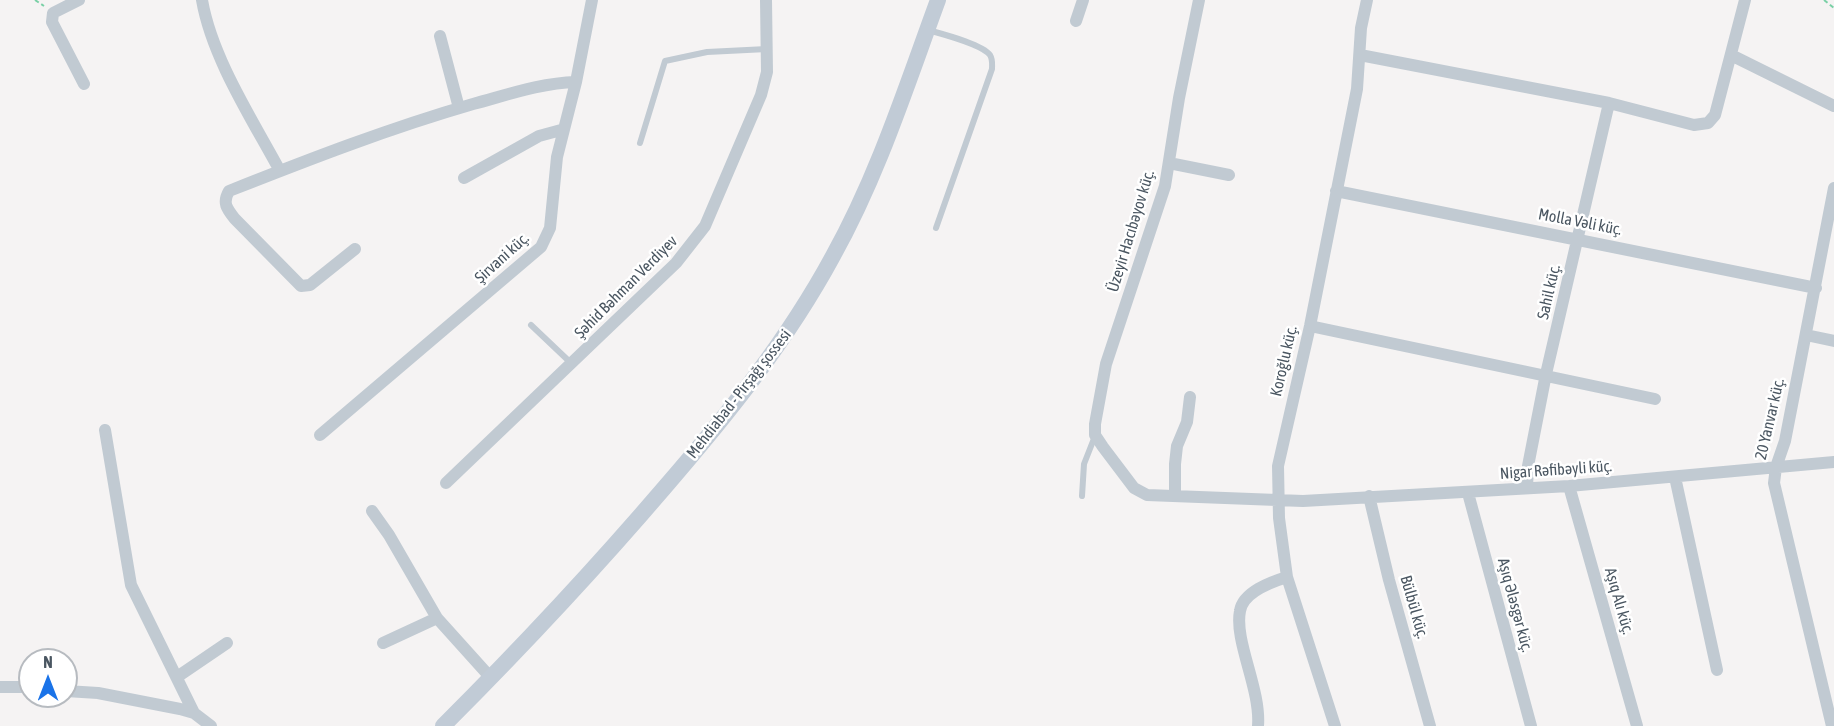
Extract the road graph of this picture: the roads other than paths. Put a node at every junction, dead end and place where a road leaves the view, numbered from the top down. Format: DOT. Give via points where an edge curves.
graph roads {
  1 [pos="79,0"];
  2 [pos="202,0"];
  3 [pos="592,0"];
  4 [pos="766,0"];
  5 [pos="938,0"];
  6 [pos="1083,0"];
  7 [pos="1198,0"];
  8 [pos="1367,0"];
  9 [pos="1745,0"];
  10 [pos="1076,21"];
  11 [pos="927,29"];
  12 [pos="440,36"];
  13 [pos="767,49"];
  14 [pos="1731,55"];
  15 [pos="1360,56"];
  16 [pos="576,82"];
  17 [pos="84,84"];
  18 [pos="1609,104"];
  19 [pos="1834,106"];
  20 [pos="459,108"];
  21 [pos="561,130"];
  22 [pos="640,143"];
  23 [pos="1169,163"];
  24 [pos="280,171"];
  25 [pos="1229,175"];
  26 [pos="464,178"];
  27 [pos="1834,188"];
  28 [pos="1336,191"];
  29 [pos="936,228"];
  30 [pos="1578,238"];
  31 [pos="355,249"];
  32 [pos="1816,288"];
  33 [pos="531,325"];
  34 [pos="1310,326"];
  35 [pos="1806,335"];
  36 [pos="1834,341"];
  37 [pos="571,363"];
  38 [pos="1546,374"];
  39 [pos="1190,397"];
  40 [pos="1655,399"];
  41 [pos="105,430"];
  42 [pos="320,435"];
  43 [pos="1095,435"];
  44 [pos="1834,462"];
  45 [pos="1776,467"];
  46 [pos="1675,477"];
  47 [pos="446,483"];
  48 [pos="1569,486"];
  49 [pos="1527,488"];
  50 [pos="1468,493"];
  51 [pos="1175,495"];
  52 [pos="1082,496"];
  53 [pos="1369,496"];
  54 [pos="1279,500"];
  55 [pos="372,511"];
  56 [pos="1287,577"];
  57 [pos="437,618"];
  58 [pos="227,643"];
  59 [pos="383,643"];
  60 [pos="1717,670"];
  61 [pos="177,677"];
  62 [pos="491,678"];
  63 [pos="0,687"];
  64 [pos="18,687"];
  65 [pos="78,691"];
  66 [pos="194,713"];
  67 [pos="211,726"];
  68 [pos="443,726"];
  69 [pos="1258,726"];
  70 [pos="1335,726"];
  71 [pos="1430,726"];
  72 [pos="1531,726"];
  73 [pos="1637,726"];
  74 [pos="1832,726"];
  1 -- 17 [label="street" via="53,14 52,22"];
  2 -- 24 [label="street" via="212,37"];
  3 -- 16 [label="street, Şirvani küç."];
  4 -- 13 [label="street, Şəhid Bəhman Verdiyev"];
  5 -- 11 [label="main road, Mehdiabad - Pirşağı şossesi"];
  6 -- 10 [label="street"];
  7 -- 23 [label="street, Üzeyir Hacıbəyov küç."];
  8 -- 15 [label="street, Koroğlu küç."];
  9 -- 14 [label="street"];
  11 -- 29 [label="lane" via="988,52 992,58 992,69"];
  11 -- 62 [label="main road, Mehdiabad - Pirşağı şossesi" via="864,195 829,264 775,350 738,401 619,541"];
  12 -- 20 [label="street"];
  13 -- 22 [label="lane" via="707,52 665,61"];
  13 -- 37 [label="street, Şəhid Bəhman Verdiyev" via="761,95 705,226 676,263"];
  14 -- 18 [label="street" via="1715,115 1708,123 1694,125"];
  14 -- 19 [label="street"];
  15 -- 18 [label="street"];
  15 -- 28 [label="street, Koroğlu küç."];
  16 -- 20 [label="street" via="552,83"];
  16 -- 21 [label="street, Şirvani küç."];
  18 -- 30 [label="street, Sahil küç."];
  20 -- 24 [label="street"];
  21 -- 26 [label="street" via="538,136"];
  21 -- 42 [label="street, Şirvani küç." via="550,228 541,248"];
  23 -- 25 [label="street"];
  23 -- 43 [label="street, Üzeyir Hacıbəyov küç." via="1160,204 1106,364"];
  24 -- 31 [label="street" via="230,191 225,199 226,208 235,219 301,286 310,285"];
  27 -- 32 [label="street, 20 Yanvar küç."];
  28 -- 30 [label="street, Molla Vəli küç."];
  28 -- 34 [label="street, Koroğlu küç."];
  30 -- 32 [label="street, Molla Vəli küç."];
  30 -- 38 [label="street, Sahil küç."];
  32 -- 35 [label="street, 20 Yanvar küç."];
  33 -- 37 [label="lane"];
  34 -- 38 [label="street"];
  34 -- 54 [label="street, Koroğlu küç." via="1278,466"];
  35 -- 36 [label="street"];
  35 -- 45 [label="street, 20 Yanvar küç." via="1785,441"];
  37 -- 47 [label="street, Şəhid Bəhman Verdiyev"];
  38 -- 40 [label="street"];
  38 -- 49 [label="street, Sahil küç."];
  39 -- 51 [label="street" via="1187,422 1177,446"];
  41 -- 61 [label="street" via="131,585"];
  43 -- 51 [label="street, Nigar Rəfibəyli küç." via="1134,488 1147,495"];
  43 -- 52 [label="lane" via="1084,464"];
  44 -- 45 [label="street, Nigar Rəfibəyli küç."];
  45 -- 46 [label="street, Nigar Rəfibəyli küç."];
  45 -- 74 [label="street, 20 Yanvar küç." via="1777,504"];
  46 -- 48 [label="street, Nigar Rəfibəyli küç."];
  46 -- 60 [label="street"];
  48 -- 49 [label="street, Nigar Rəfibəyli küç."];
  48 -- 73 [label="street, Aşıq Alı küç."];
  49 -- 50 [label="street, Nigar Rəfibəyli küç."];
  50 -- 53 [label="street, Nigar Rəfibəyli küç."];
  50 -- 72 [label="street, Aşıq Ələsgər küç."];
  51 -- 54 [label="street, Nigar Rəfibəyli küç."];
  53 -- 54 [label="street, Nigar Rəfibəyli küç."];
  53 -- 71 [label="street, Bülbül küç."];
  54 -- 56 [label="street, Koroğlu küç."];
  55 -- 57 [label="street"];
  56 -- 69 [label="street" via="1252,592 1239,610 1240,630 1259,707"];
  56 -- 70 [label="street, Koroğlu küç."];
  57 -- 59 [label="street"];
  57 -- 62 [label="street"];
  58 -- 61 [label="street"];
  61 -- 66 [label="street"];
  62 -- 68 [label="main road, Mehdiabad - Pirşağı şossesi"];
  63 -- 64 [label="street"];
  65 -- 66 [label="street"];
  66 -- 67 [label="street"];
}
